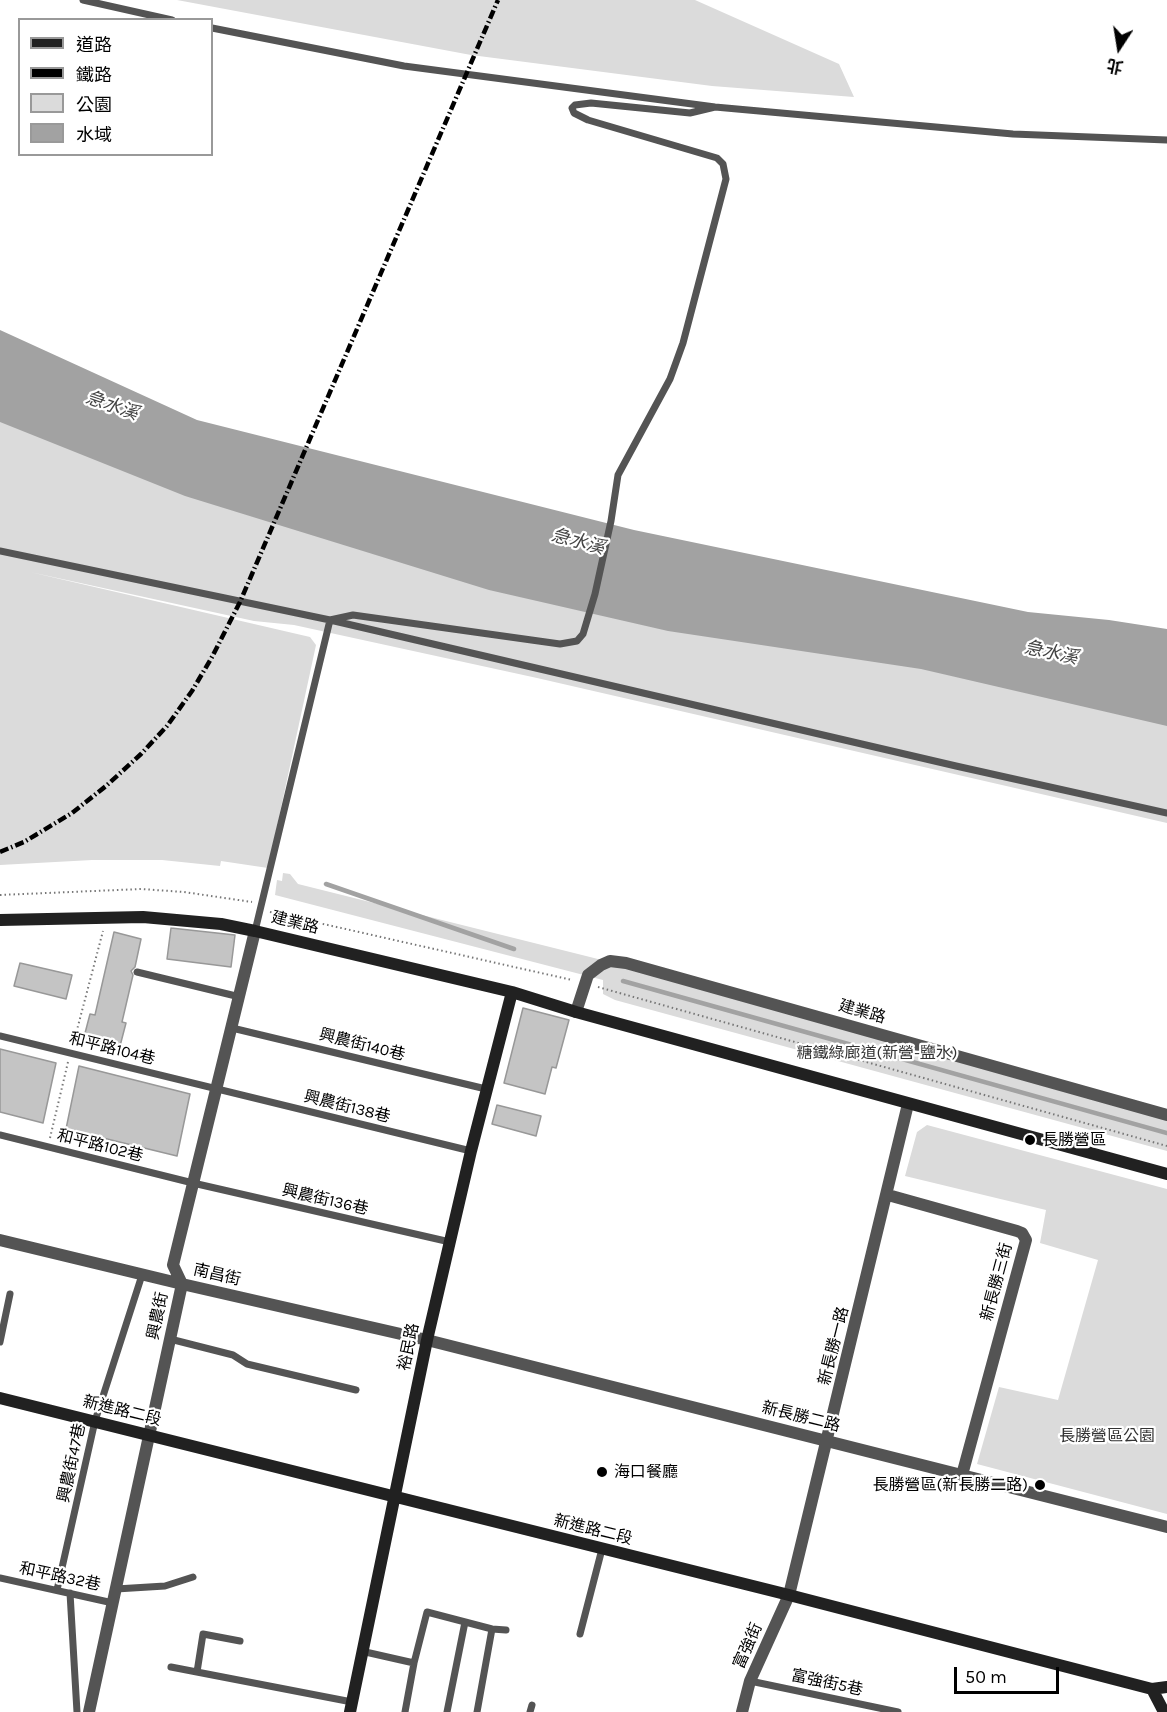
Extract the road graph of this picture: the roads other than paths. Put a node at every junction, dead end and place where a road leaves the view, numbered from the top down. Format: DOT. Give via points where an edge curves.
graph roads {
  1 [pos="83,0"];
  2 [pos="163,18"];
  3 [pos="213,28"];
  4 [pos="715,107"];
  5 [pos="1167,140"];
  6 [pos="0,551"];
  7 [pos="330,621"];
  8 [pos="1167,813"];
  9 [pos="0,920"];
  10 [pos="255,931"];
  11 [pos="137,972"];
  12 [pos="512,992"];
  13 [pos="240,997"];
  14 [pos="576,1012"];
  15 [pos="232,1028"];
  16 [pos="0,1036"];
  17 [pos="217,1089"];
  18 [pos="486,1089"];
  19 [pos="908,1104"];
  20 [pos="1167,1115"];
  21 [pos="0,1135"];
  22 [pos="471,1151"];
  23 [pos="1167,1174"];
  24 [pos="193,1183"];
  25 [pos="888,1195"];
  26 [pos="0,1240"];
  27 [pos="450,1242"];
  28 [pos="142,1275"];
  29 [pos="182,1284"];
  30 [pos="10,1294"];
  31 [pos="170,1339"];
  32 [pos="427,1340"];
  33 [pos="0,1342"];
  34 [pos="356,1390"];
  35 [pos="0,1398"];
  36 [pos="94,1421"];
  37 [pos="149,1435"];
  38 [pos="827,1441"];
  39 [pos="962,1475"];
  40 [pos="394,1497"];
  41 [pos="1167,1527"];
  42 [pos="602,1549"];
  43 [pos="193,1577"];
  44 [pos="0,1578"];
  45 [pos="116,1589"];
  46 [pos="57,1590"];
  47 [pos="69,1593"];
  48 [pos="789,1595"];
  49 [pos="113,1603"];
  50 [pos="465,1622"];
  51 [pos="492,1629"];
  52 [pos="506,1630"];
  53 [pos="580,1634"];
  54 [pos="240,1641"];
  55 [pos="361,1651"];
  56 [pos="414,1663"];
  57 [pos="171,1667"];
  58 [pos="197,1672"];
  59 [pos="750,1681"];
  60 [pos="1167,1687"];
  61 [pos="1152,1689"];
  62 [pos="351,1707"];
  63 [pos="77,1712"];
  64 [pos="88,1712"];
  65 [pos="405,1712"];
  66 [pos="447,1712"];
  67 [pos="477,1712"];
  68 [pos="742,1712"];
  69 [pos="898,1712"];
  70 [pos="1164,1712"];
  1 -- 2 [label="lane"];
  3 -- 4 [label="lane" via="404,66"];
  4 -- 5 [label="lane" via="1014,134"];
  4 -- 7 [label="lane" via="690,113 591,103 572,108 588,120 717,158 726,173 683,344 670,379 618,475 595,594 583,634 577,640 560,644 353,615"];
  6 -- 7 [label="lane"];
  7 -- 8 [label="lane"];
  7 -- 10 [label="lane" via="266,909"];
  9 -- 10 [label="street, 建業路" via="143,916"];
  10 -- 12 [label="street, 建業路"];
  10 -- 13 [label="street, 興農街"];
  11 -- 13 [label="lane"];
  12 -- 14 [label="street, 建業路"];
  12 -- 18 [label="street, 裕民路"];
  13 -- 15 [label="street, 興農街"];
  14 -- 19 [label="street, 建業路"];
  14 -- 20 [label="street, 建業路" via="588,975 610,961 626,963"];
  15 -- 17 [label="street, 興農街"];
  15 -- 18 [label="lane, 興農街140巷"];
  16 -- 17 [label="lane, 和平路104巷"];
  17 -- 22 [label="lane, 興農街138巷"];
  17 -- 24 [label="street, 興農街"];
  18 -- 22 [label="street, 裕民路"];
  19 -- 23 [label="street, 建業路"];
  19 -- 25 [label="street, 新長勝一路"];
  21 -- 24 [label="lane, 和平路102巷"];
  22 -- 27 [label="street, 裕民路"];
  24 -- 27 [label="lane, 興農街136巷"];
  24 -- 29 [label="street, 興農街" via="173,1265"];
  25 -- 38 [label="street, 新長勝一路"];
  25 -- 39 [label="street, 新長勝三街" via="1017,1231 1026,1240"];
  26 -- 28 [label="street, 南昌街"];
  27 -- 32 [label="street, 裕民路"];
  28 -- 29 [label="street, 南昌街"];
  28 -- 36 [label="lane, 興農街47巷"];
  29 -- 31 [label="street, 興農街"];
  29 -- 32 [label="street, 南昌街"];
  30 -- 33 [label="lane"];
  31 -- 34 [label="lane" via="233,1355 248,1364"];
  31 -- 37 [label="street, 興農街"];
  32 -- 38 [label="street, 新長勝二路"];
  32 -- 40 [label="street, 裕民路"];
  35 -- 36 [label="street, 新進路二段"];
  36 -- 37 [label="street, 新進路二段"];
  36 -- 46 [label="lane, 興農街47巷"];
  37 -- 40 [label="street, 新進路二段"];
  37 -- 45 [label="street, 興農街"];
  38 -- 39 [label="street, 新長勝二路"];
  38 -- 48 [label="street, 新長勝一路"];
  39 -- 41 [label="street, 新長勝二路"];
  40 -- 42 [label="street, 新進路二段"];
  40 -- 55 [label="street, 裕民路"];
  42 -- 48 [label="street, 新進路二段"];
  42 -- 53 [label="lane"];
  43 -- 45 [label="lane" via="165,1586"];
  44 -- 46 [label="lane, 和平路32巷"];
  45 -- 49 [label="street, 興農街"];
  46 -- 47 [label="lane, 和平路32巷"];
  47 -- 49 [label="lane, 和平路32巷"];
  47 -- 63 [label="lane"];
  48 -- 59 [label="street, 富強街"];
  48 -- 61 [label="street, 新進路二段"];
  49 -- 64 [label="street, 興農街"];
  50 -- 51 [label="lane"];
  50 -- 56 [label="lane" via="427,1612"];
  50 -- 66 [label="lane"];
  51 -- 52 [label="lane"];
  51 -- 67 [label="lane"];
  54 -- 58 [label="lane" via="203,1634"];
  55 -- 56 [label="lane"];
  55 -- 62 [label="street, 裕民路"];
  56 -- 65 [label="lane"];
  57 -- 58 [label="lane"];
  58 -- 62 [label="lane"];
  59 -- 68 [label="street, 富強街"];
  59 -- 69 [label="lane, 富強街5巷"];
  60 -- 61 [label="street"];
  61 -- 70 [label="street"];
}
